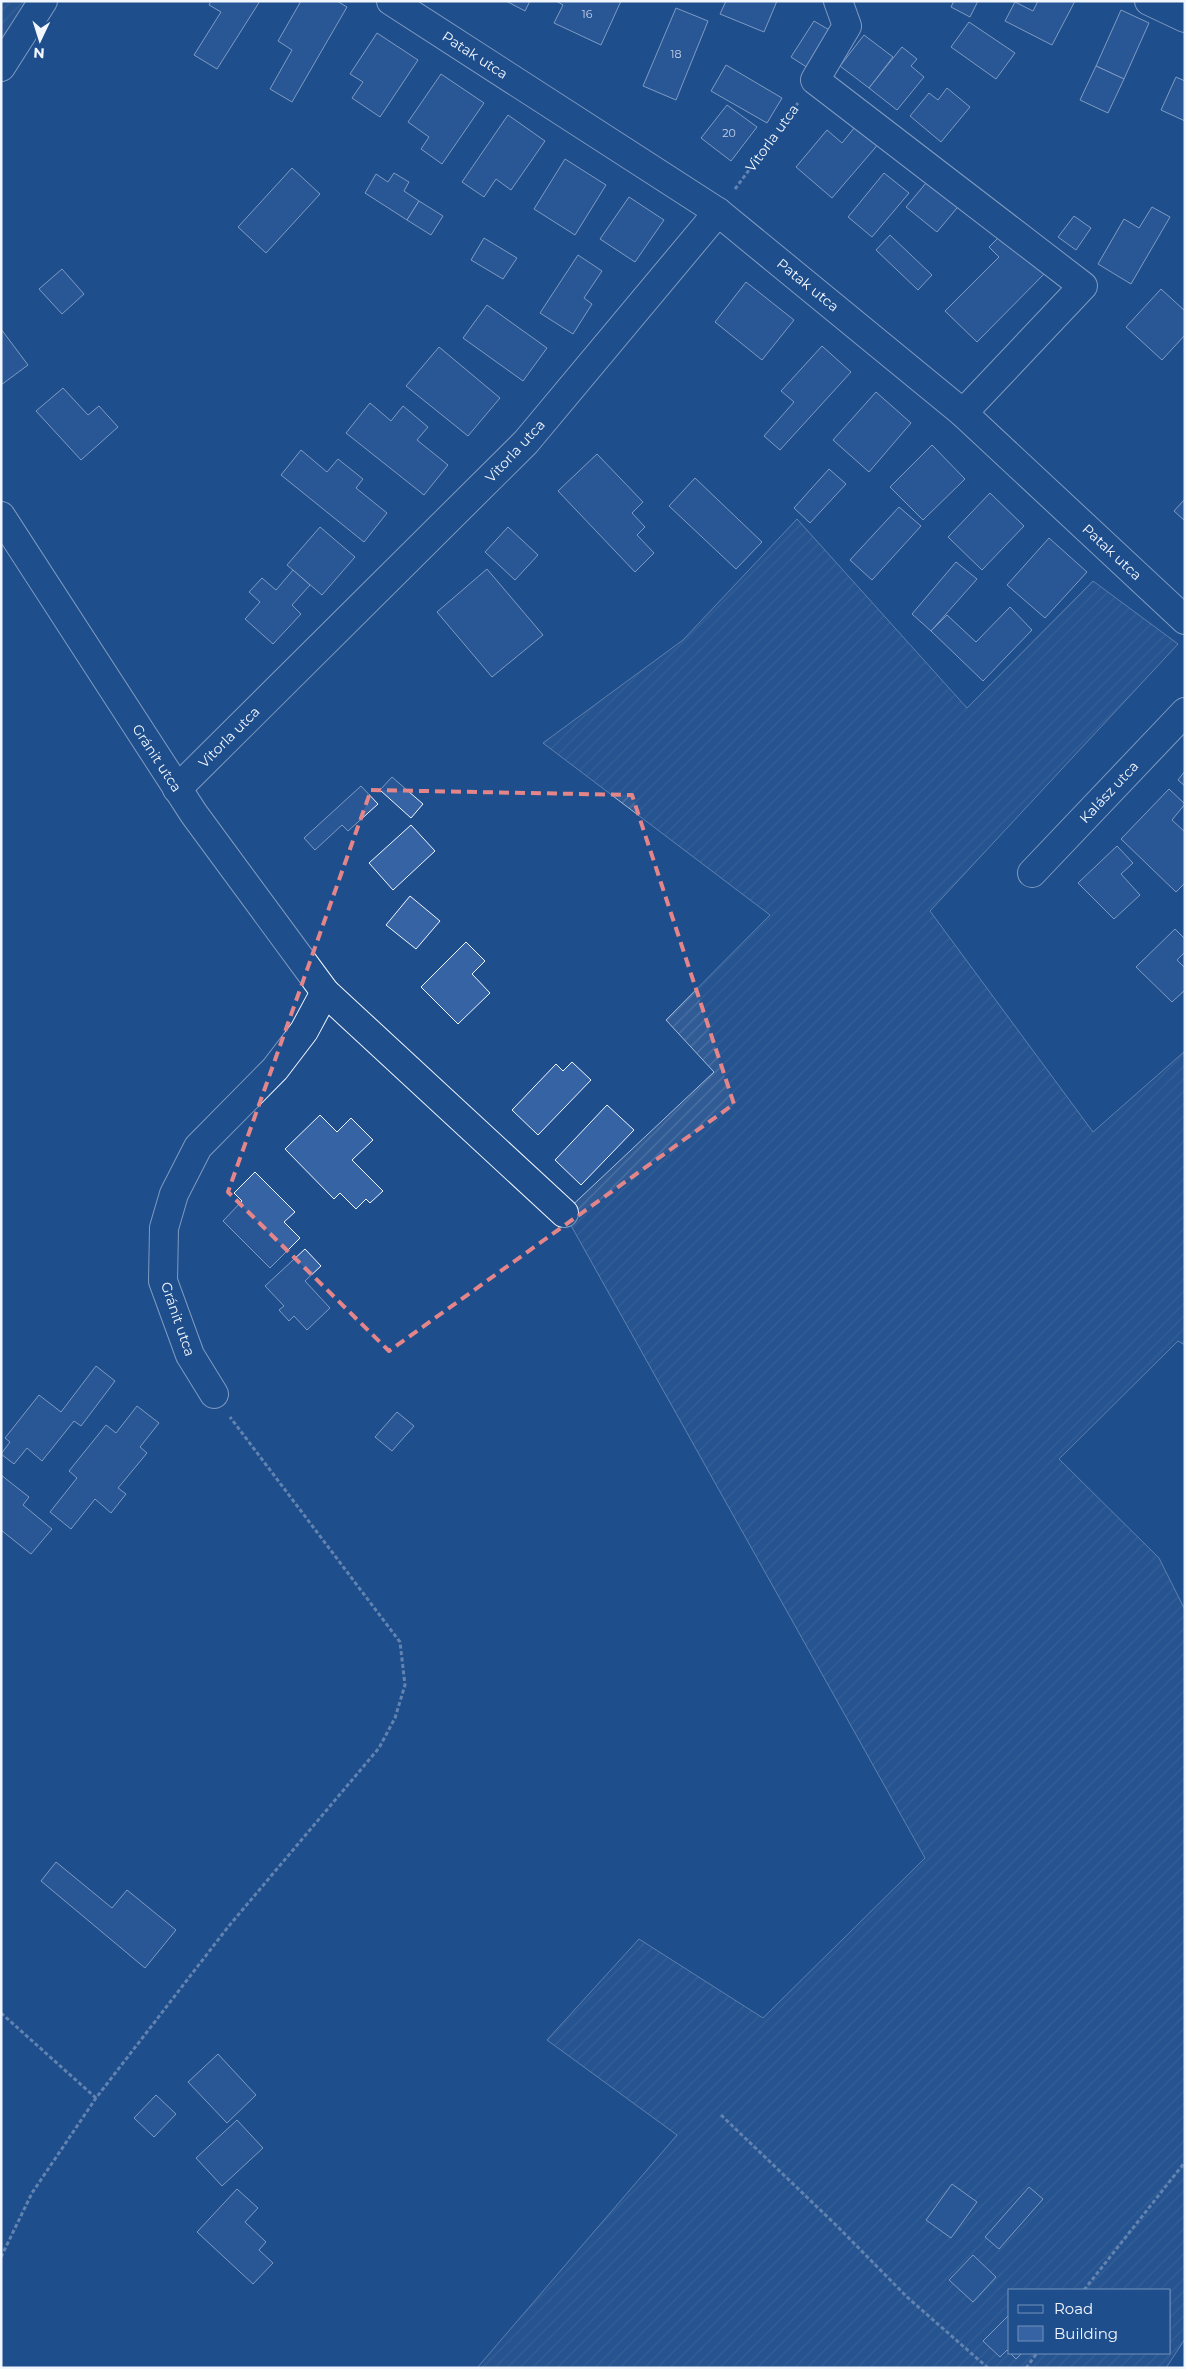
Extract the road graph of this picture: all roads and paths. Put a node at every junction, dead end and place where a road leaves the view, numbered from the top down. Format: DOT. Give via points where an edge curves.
graph roads {
  1 [pos="43,1"];
  2 [pos="391,1"];
  3 [pos="838,1"];
  4 [pos="1149,1"];
  5 [pos="1185,18"];
  6 [pos="1,67"];
  7 [pos="815,80"];
  8 [pos="718,212"];
  9 [pos="963,413"];
  10 [pos="1,516"];
  11 [pos="1185,620"];
  12 [pos="1185,712"];
  13 [pos="177,789"];
  14 [pos="1032,873"];
  15 [pos="325,992"];
  16 [pos="564,1213"];
  17 [pos="214,1394"];
  18 [pos="1,2013"];
  19 [pos="96,2098"];
  20 [pos="722,2115"];
  21 [pos="1185,2162"];
  22 [pos="1,2257"];
  23 [pos="1085,2289"];
  24 [pos="1036,2354"];
  25 [pos="988,2368"];
  26 [pos="1026,2368"];
  1 -- 6 [label="street"];
  2 -- 8 [label="street, Patak utca"];
  3 -- 7 [label="street" via="847,26"];
  4 -- 5 [label="street"];
  7 -- 8 [label="path, Vitorla utca"];
  7 -- 9 [label="street" via="1083,286"];
  8 -- 9 [label="street, Patak utca"];
  8 -- 13 [label="street, Vitorla utca" via="526,442"];
  9 -- 11 [label="street, Patak utca"];
  10 -- 13 [label="street, Gránit utca"];
  12 -- 14 [label="street, Kalász utca"];
  13 -- 15 [label="street, Gránit utca"];
  15 -- 16 [label="street, Gránit utca"];
  15 -- 17 [label="street, Gránit utca" via="304,1031 275,1069 198,1147 174,1194 164,1228 163,1281 190,1356"];
  17 -- 19 [label="path" via="400,1642 405,1685 395,1718 380,1748 228,1926"];
  18 -- 19 [label="path"];
  19 -- 22 [label="path" via="32,2193"];
  20 -- 25 [label="path" via="906,2297"];
  21 -- 23 [label="path"];
  24 -- 26 [label="path"];
}
